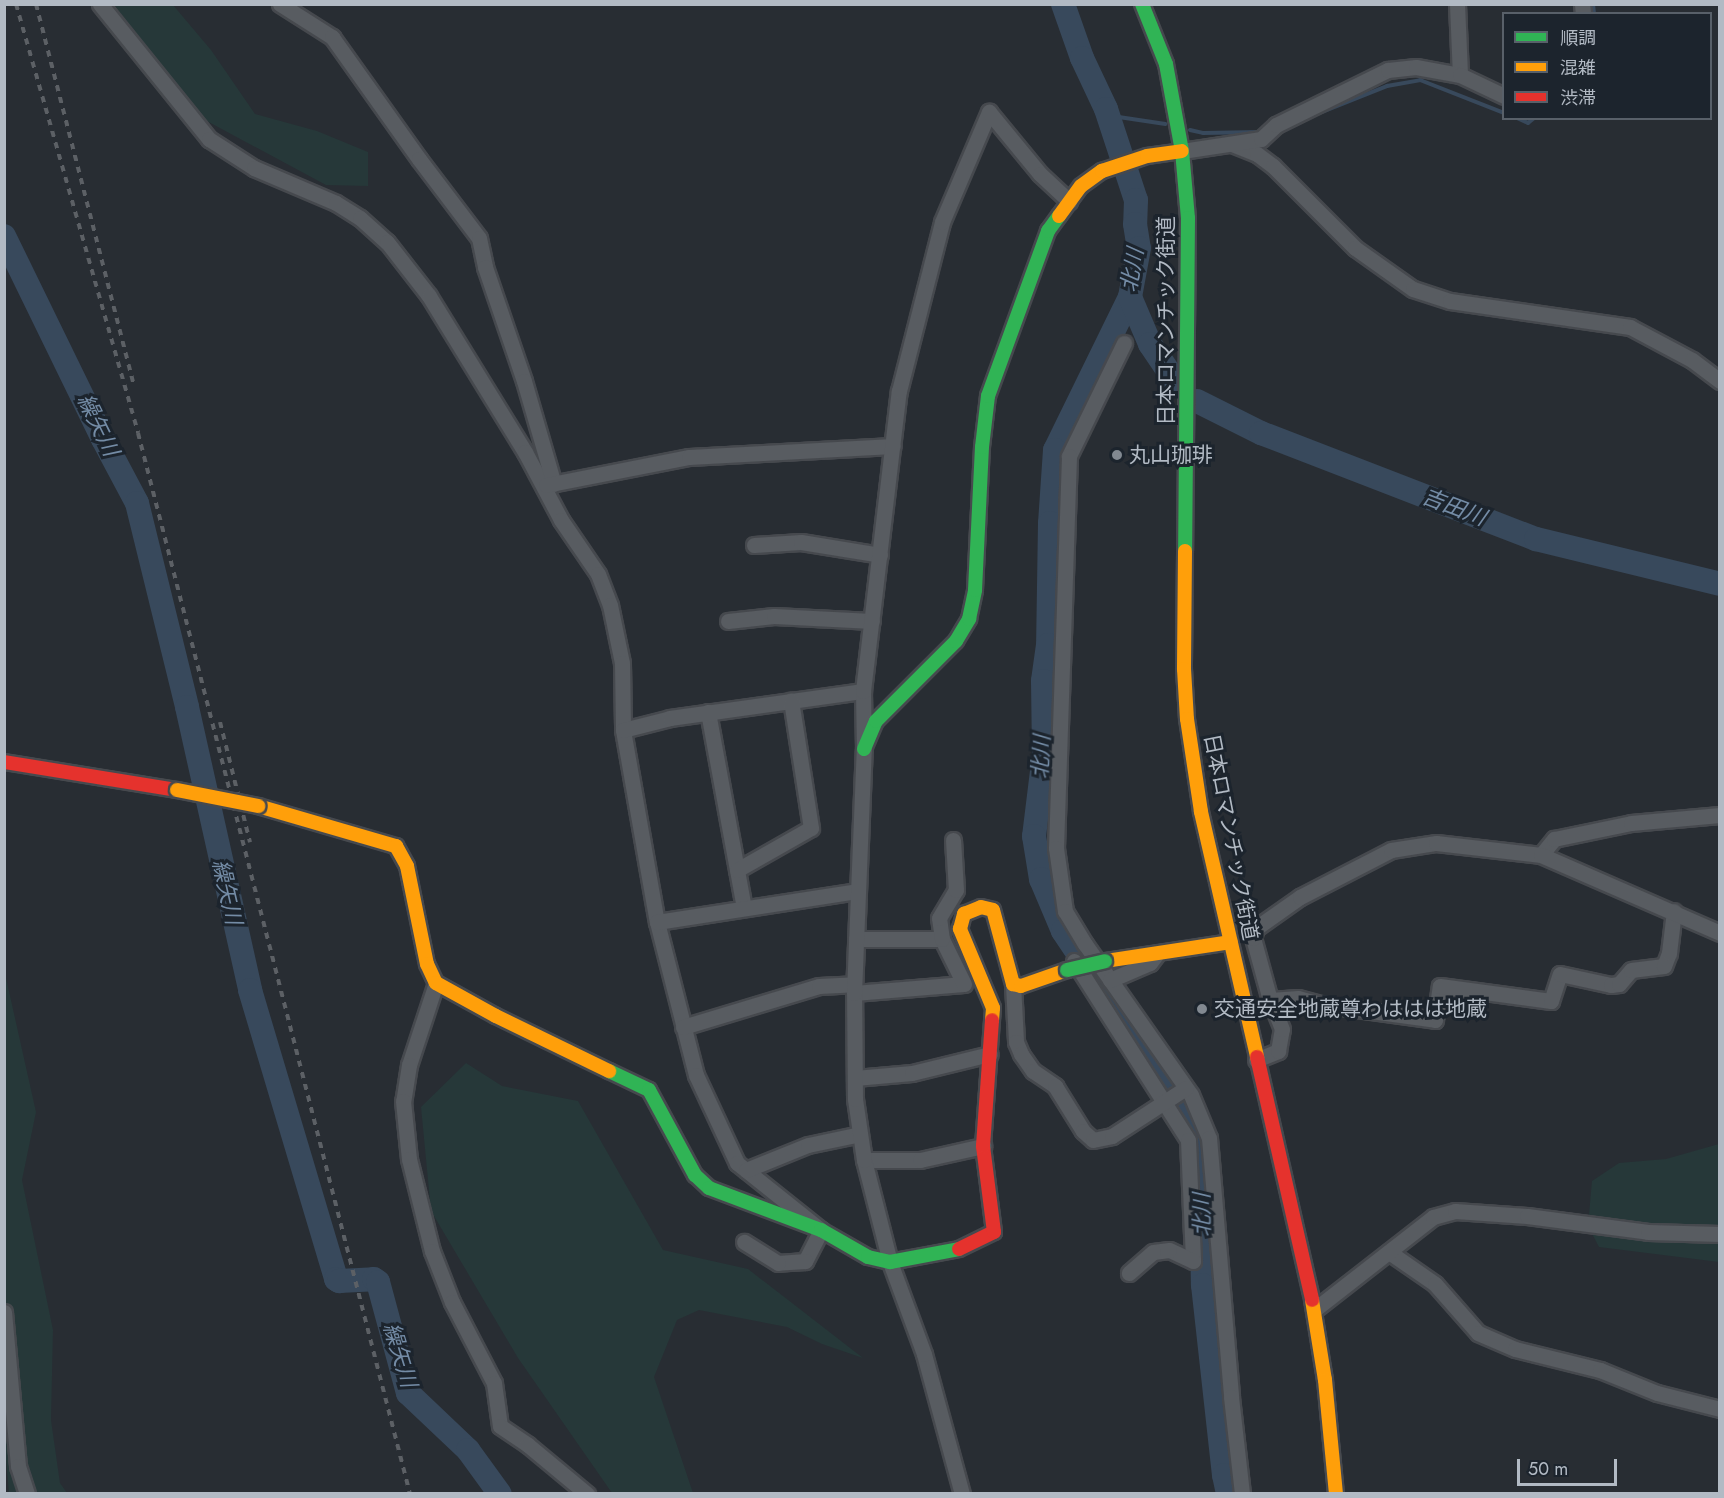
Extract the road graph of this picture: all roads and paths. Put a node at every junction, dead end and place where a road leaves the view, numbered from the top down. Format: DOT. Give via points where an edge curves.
graph roads {
  1 [pos="100,4"];
  2 [pos="280,4"];
  3 [pos="1142,4"];
  4 [pos="1456,4"];
  5 [pos="1461,75"];
  6 [pos="1502,96"];
  7 [pos="1232,144"];
  8 [pos="1182,150"];
  9 [pos="1069,201"];
  10 [pos="1125,343"];
  11 [pos="1719,381"];
  12 [pos="893,446"];
  13 [pos="548,485"];
  14 [pos="754,545"];
  15 [pos="880,555"];
  16 [pos="728,621"];
  17 [pos="872,621"];
  18 [pos="863,691"];
  19 [pos="791,700"];
  20 [pos="708,712"];
  21 [pos="623,730"];
  22 [pos="864,749"];
  23 [pos="4,762"];
  24 [pos="1719,815"];
  25 [pos="953,840"];
  26 [pos="1540,855"];
  27 [pos="737,870"];
  28 [pos="857,891"];
  29 [pos="744,909"];
  30 [pos="1674,911"];
  31 [pos="657,922"];
  32 [pos="1719,933"];
  33 [pos="856,939"];
  34 [pos="942,939"];
  35 [pos="1231,942"];
  36 [pos="1157,953"];
  37 [pos="1069,964"];
  38 [pos="1110,980"];
  39 [pos="436,983"];
  40 [pos="1013,984"];
  41 [pos="854,988"];
  42 [pos="1270,1000"];
  43 [pos="683,1027"];
  44 [pos="990,1054"];
  45 [pos="1256,1060"];
  46 [pos="855,1078"];
  47 [pos="1186,1088"];
  48 [pos="1164,1103"];
  49 [pos="860,1134"];
  50 [pos="983,1146"];
  51 [pos="864,1160"];
  52 [pos="746,1170"];
  53 [pos="821,1230"];
  54 [pos="1719,1234"];
  55 [pos="744,1242"];
  56 [pos="1389,1252"];
  57 [pos="890,1263"];
  58 [pos="1129,1273"];
  59 [pos="1314,1310"];
  60 [pos="4,1312"];
  61 [pos="1719,1409"];
  62 [pos="27,1494"];
  63 [pos="587,1494"];
  64 [pos="962,1494"];
  65 [pos="1242,1494"];
  66 [pos="1336,1494"];
  1 -- 13 [label="street" via="209,139 254,168 336,203 387,242 429,296"];
  2 -- 13 [label="street" via="332,37 479,238 524,381"];
  3 -- 8 [label="main road, 日本ロマンチック街道" via="1166,64"];
  4 -- 5 [label="street"];
  5 -- 6 [label="street"];
  5 -- 7 [label="street" via="1416,67 1388,70 1276,125 1261,139"];
  7 -- 8 [label="street"];
  7 -- 11 [label="street" via="1257,154 1273,166 1355,248 1413,289 1450,301 1630,327 1692,360"];
  8 -- 9 [label="main road" via="1147,156 1102,171 1081,186"];
  8 -- 35 [label="main road, 日本ロマンチック街道" via="1189,268 1184,658 1187,719 1201,812"];
  9 -- 12 [label="street" via="1040,174 989,112 942,222 902,380"];
  9 -- 22 [label="main road" via="1048,231 988,396 975,590 969,619 956,641 876,721"];
  10 -- 38 [label="street" via="1069,456 1056,848 1065,911"];
  12 -- 13 [label="street" via="689,457"];
  12 -- 15 [label="street"];
  13 -- 21 [label="street" via="561,520 598,574 610,605 621,663"];
  14 -- 15 [label="street" via="801,542"];
  15 -- 17 [label="street"];
  16 -- 17 [label="street" via="774,616"];
  17 -- 18 [label="street"];
  18 -- 19 [label="street"];
  18 -- 22 [label="street"];
  19 -- 20 [label="street"];
  19 -- 27 [label="street" via="811,828"];
  20 -- 21 [label="street"];
  20 -- 27 [label="street"];
  21 -- 31 [label="street"];
  22 -- 28 [label="street"];
  23 -- 39 [label="main road, bridge" via="258,806 396,846 407,866 427,964"];
  24 -- 26 [label="street" via="1631,823 1554,840"];
  25 -- 34 [label="street" via="956,890 939,918"];
  26 -- 30 [label="street"];
  26 -- 42 [label="street" via="1436,843 1391,850 1350,868 1256,928 1253,938"];
  27 -- 29 [label="street"];
  28 -- 29 [label="street"];
  28 -- 33 [label="street"];
  29 -- 31 [label="street"];
  30 -- 32 [label="street"];
  30 -- 42 [label="street" via="1664,966 1631,970 1618,984 1611,985 1560,974 1551,1001 1440,986 1435,1020 1298,998"];
  31 -- 43 [label="street"];
  33 -- 34 [label="street"];
  33 -- 41 [label="street"];
  34 -- 41 [label="street" via="963,984"];
  35 -- 36 [label="main road"];
  35 -- 45 [label="main road, 日本ロマンチック街道"];
  36 -- 37 [label="main road, bridge"];
  36 -- 38 [label="street" via="1150,963"];
  37 -- 40 [label="main road" via="1022,986"];
  37 -- 48 [label="street"];
  38 -- 47 [label="street"];
  39 -- 53 [label="main road" via="650,1090 695,1175 709,1188"];
  39 -- 63 [label="street" via="409,1065 403,1101 410,1159 432,1251 452,1302 494,1383 500,1426"];
  40 -- 44 [label="main road" via="993,910 981,907 964,914 960,929 993,1008"];
  40 -- 48 [label="street" via="1016,1042 1021,1054 1032,1071 1055,1086 1093,1140 1112,1137"];
  41 -- 43 [label="street" via="819,986"];
  41 -- 46 [label="street"];
  42 -- 45 [label="street" via="1282,1029 1278,1051"];
  43 -- 52 [label="street" via="696,1075 737,1163"];
  44 -- 46 [label="street" via="912,1073"];
  44 -- 50 [label="main road"];
  45 -- 59 [label="main road, 日本ロマンチック街道"];
  46 -- 49 [label="street"];
  47 -- 48 [label="street"];
  47 -- 65 [label="street" via="1209,1138"];
  48 -- 58 [label="street" via="1188,1140 1193,1261 1169,1250 1153,1252"];
  49 -- 51 [label="street"];
  49 -- 52 [label="street" via="808,1145"];
  50 -- 51 [label="street" via="921,1160"];
  50 -- 57 [label="main road" via="994,1232 959,1249"];
  51 -- 57 [label="street"];
  52 -- 53 [label="street"];
  53 -- 55 [label="street" via="805,1261 778,1263"];
  53 -- 57 [label="main road" via="868,1257"];
  54 -- 56 [label="street" via="1648,1232 1455,1211 1433,1217"];
  56 -- 59 [label="street"];
  56 -- 61 [label="street" via="1435,1284 1478,1333 1515,1349 1600,1370 1657,1394"];
  57 -- 64 [label="street" via="924,1354"];
  59 -- 66 [label="main road, 日本ロマンチック街道"];
  60 -- 62 [label="street" via="18,1466"];
}
